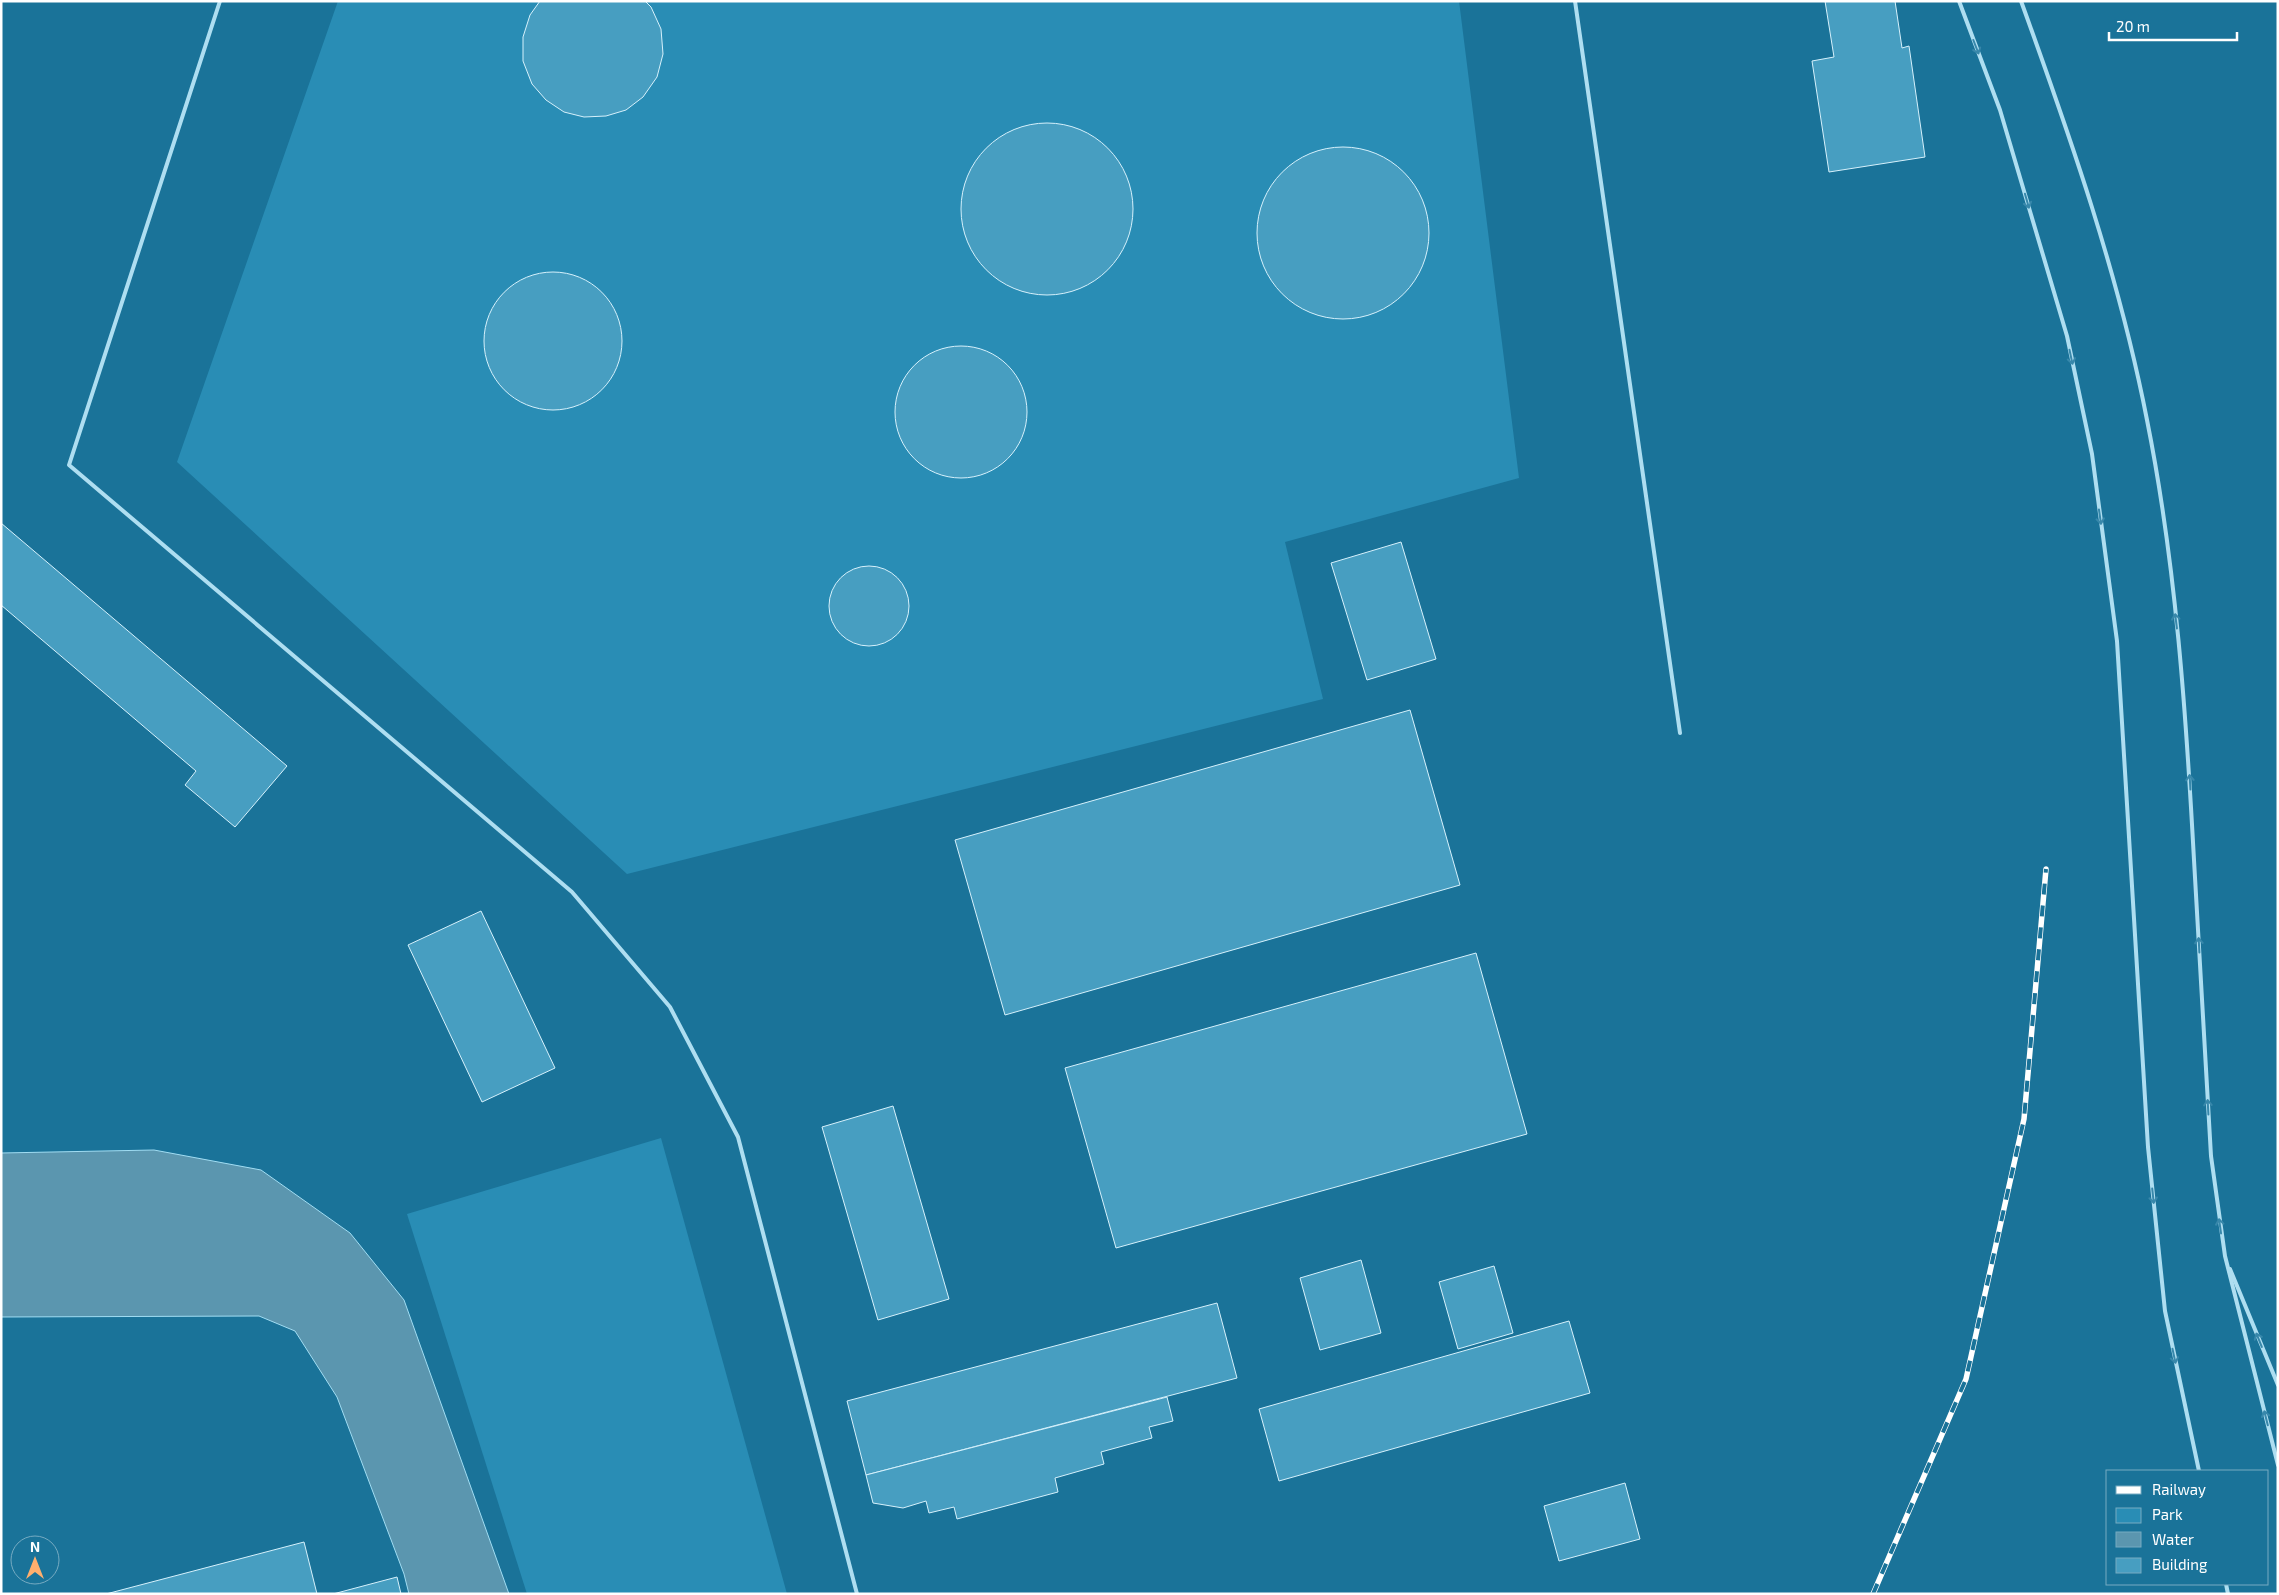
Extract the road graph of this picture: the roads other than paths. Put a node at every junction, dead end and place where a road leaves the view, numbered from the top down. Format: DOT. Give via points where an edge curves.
graph roads {
  1 [pos="220,1"];
  2 [pos="1575,1"];
  3 [pos="1959,1"];
  4 [pos="2021,1"];
  5 [pos="1680,733"];
  6 [pos="2225,1256"];
  7 [pos="2278,1385"];
  8 [pos="2278,1465"];
  9 [pos="2199,1470"];
  10 [pos="857,1594"];
  1 -- 10 [label="lane" via="69,465 572,892 670,1007 738,1137"];
  2 -- 5 [label="lane"];
  3 -- 9 [label="lane, one-way" via="2000,110 2067,336 2092,454 2117,641 2148,1147 2165,1310"];
  6 -- 4 [label="lane, one-way" via="2211,1156 2185,696 2170,567 2147,420 2111,267 2073,144"];
  7 -- 6 [label="lane, one-way"];
  8 -- 6 [label="lane, one-way"];
}
